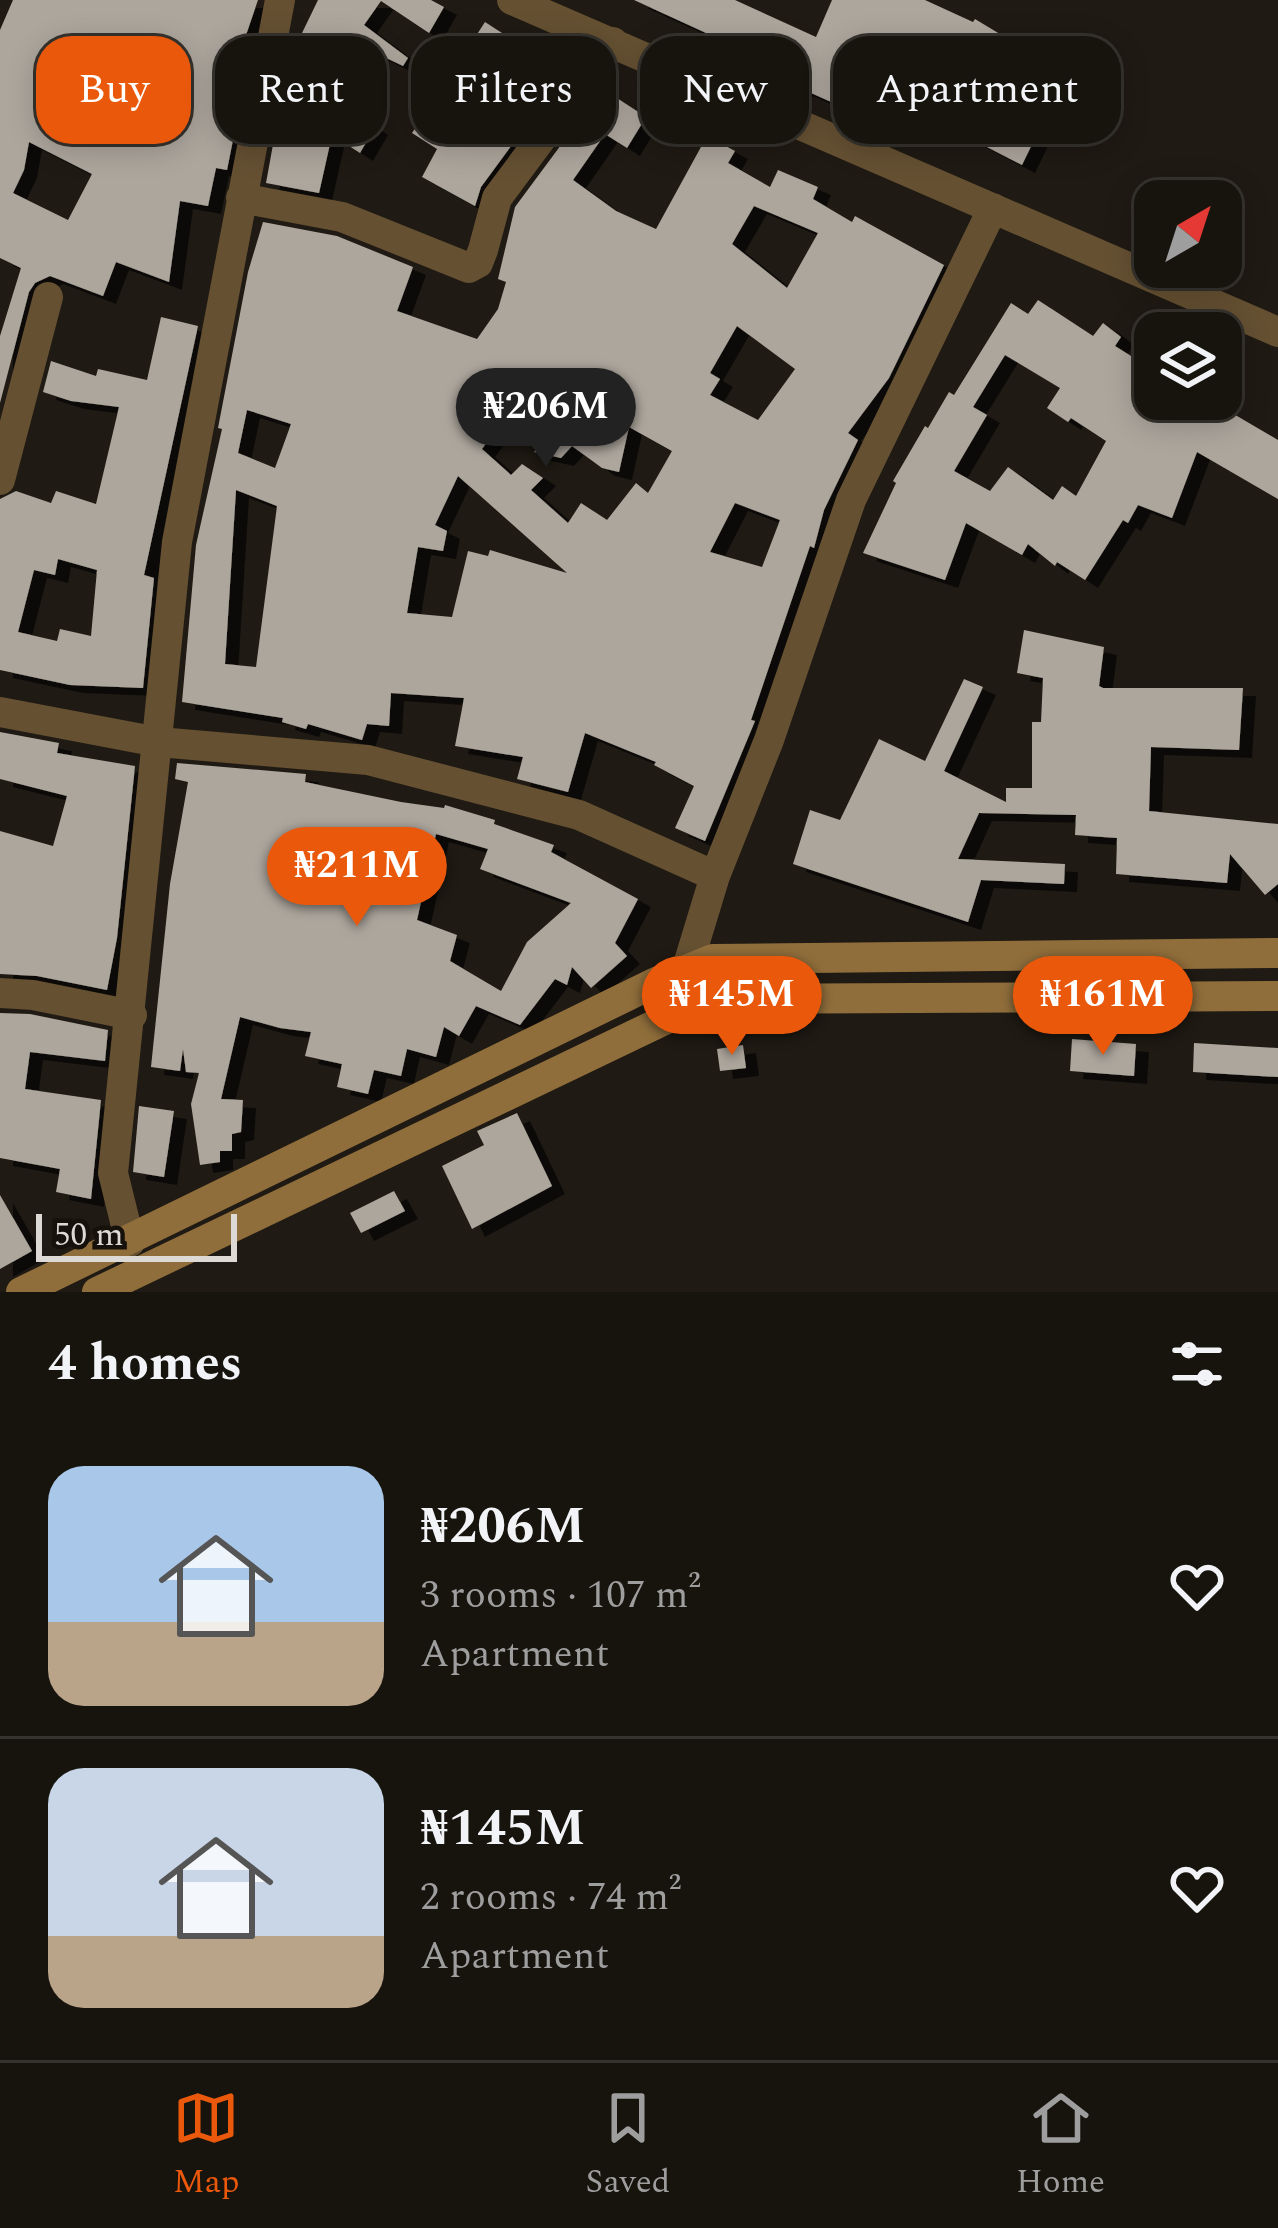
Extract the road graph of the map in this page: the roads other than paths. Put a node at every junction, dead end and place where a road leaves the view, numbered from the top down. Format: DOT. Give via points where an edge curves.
graph roads {
  1 [pos="280,0"];
  2 [pos="512,0"];
  3 [pos="599,36"];
  4 [pos="616,43"];
  5 [pos="537,144"];
  6 [pos="241,198"];
  7 [pos="993,208"];
  8 [pos="48,296"];
  9 [pos="1278,332"];
  10 [pos="0,480"];
  11 [pos="0,712"];
  12 [pos="158,742"];
  13 [pos="715,876"];
  14 [pos="1278,953"];
  15 [pos="687,968"];
  16 [pos="0,992"];
  17 [pos="1278,995"];
  18 [pos="132,1015"];
  19 [pos="130,1242"];
  20 [pos="112,1288"];
  21 [pos="21,1292"];
  1 -- 6 [label="street"];
  2 -- 3 [label="street"];
  4 -- 7 [label="street"];
  5 -- 6 [label="street" via="497,198 483,250 469,268 342,217"];
  6 -- 12 [label="street" via="177,542"];
  7 -- 9 [label="street"];
  7 -- 13 [label="street" via="851,500"];
  8 -- 10 [label="street"];
  11 -- 12 [label="street"];
  12 -- 13 [label="street" via="368,760 476,785 579,815"];
  12 -- 18 [label="street"];
  13 -- 15 [label="street"];
  14 -- 15 [label="street" via="735,956"];
  15 -- 19 [label="street"];
  16 -- 18 [label="street"];
  17 -- 20 [label="street" via="698,1004"];
  18 -- 19 [label="street" via="112,1173"];
  19 -- 20 [label="street"];
  19 -- 21 [label="street"];
}
